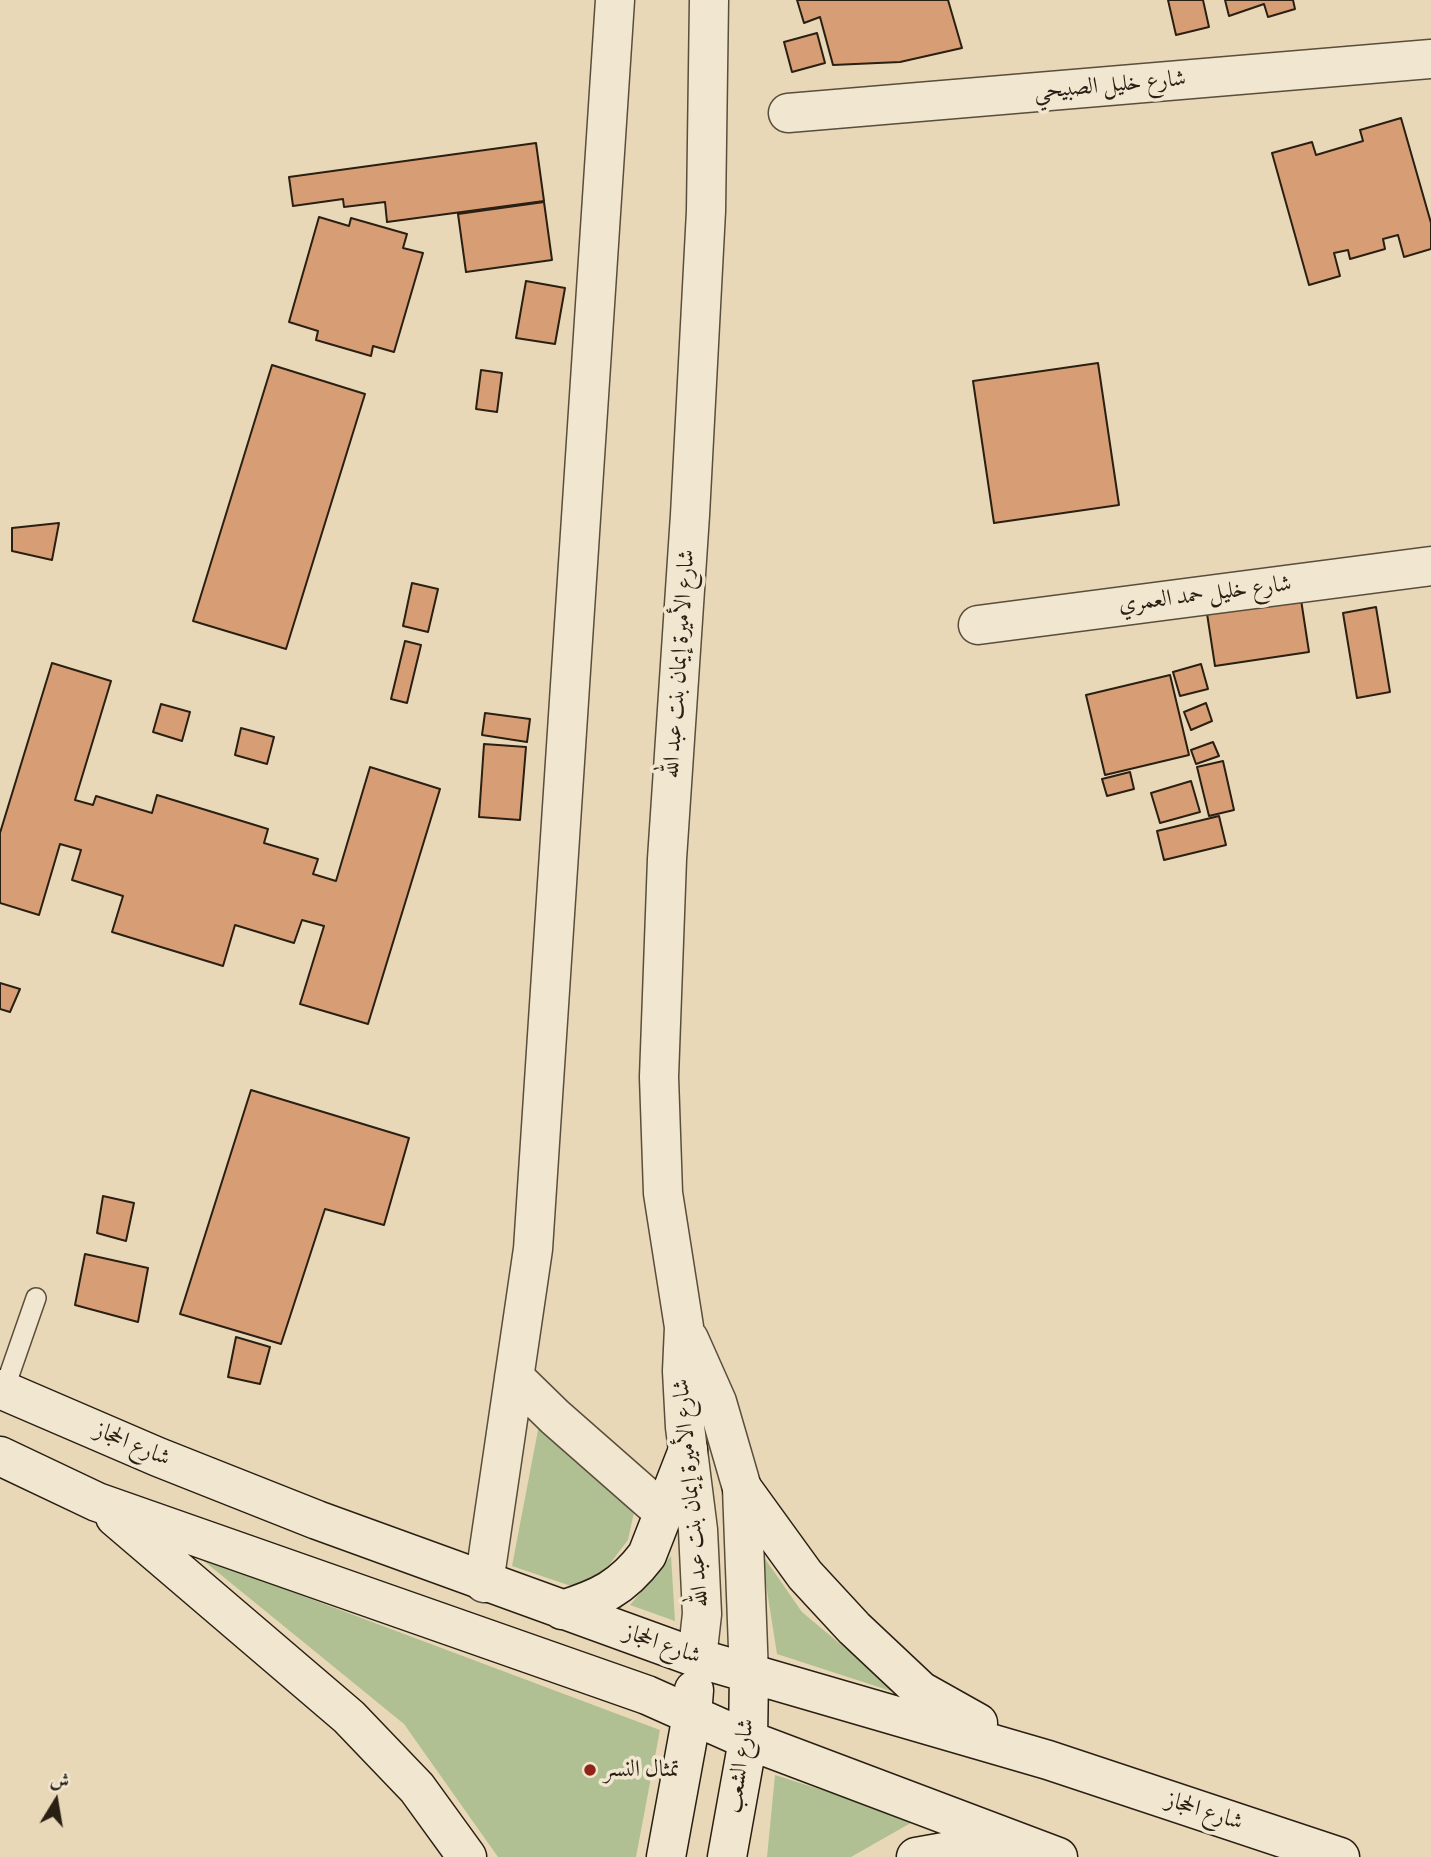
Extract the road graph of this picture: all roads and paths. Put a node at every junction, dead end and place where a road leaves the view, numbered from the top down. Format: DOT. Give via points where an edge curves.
graph roads {
  1 [pos="615,0"];
  2 [pos="709,0"];
  3 [pos="1431,59"];
  4 [pos="788,113"];
  5 [pos="1431,566"];
  6 [pos="978,625"];
  7 [pos="36,1298"];
  8 [pos="684,1327"];
  9 [pos="514,1377"];
  10 [pos="2,1389"];
  11 [pos="688,1450"];
  12 [pos="0,1456"];
  13 [pos="742,1488"];
  14 [pos="97,1502"];
  15 [pos="662,1511"];
  16 [pos="484,1583"];
  17 [pos="562,1610"];
  18 [pos="697,1658"];
  19 [pos="749,1675"];
  20 [pos="692,1715"];
  21 [pos="748,1740"];
  22 [pos="1048,1760"];
  23 [pos="1045,1852"];
  24 [pos="467,1857"];
  25 [pos="666,1857"];
  26 [pos="727,1857"];
  27 [pos="916,1857"];
  28 [pos="1340,1857"];
  1 -- 9 [label="street" via="533,1249"];
  2 -- 8 [label="street, شارع الأميرة إيمان بنت عبد الله" via="706,211 667,859 659,1077 663,1194"];
  3 -- 4 [label="street, شارع خليل الصبيحي"];
  5 -- 6 [label="street, شارع خليل حمد العمري"];
  7 -- 10 [label="lane"];
  8 -- 11 [label="street, شارع الأميرة إيمان بنت عبد الله"];
  8 -- 13 [label="street, شارع الأميرة إيمان بنت عبد الله" via="717,1402"];
  9 -- 15 [label="street"];
  9 -- 16 [label="street"];
  10 -- 16 [label="street, شارع الحجاز" via="158,1457"];
  11 -- 15 [label="street"];
  11 -- 18 [label="street, شارع الأميرة إيمان بنت عبد الله" via="700,1558 702,1614"];
  12 -- 14 [label="street"];
  13 -- 19 [label="street, شارع الأميرة إيمان بنت عبد الله"];
  13 -- 22 [label="street" via="805,1575 921,1691"];
  14 -- 20 [label="street" via="647,1695"];
  14 -- 24 [label="street" via="349,1717 417,1788"];
  15 -- 17 [label="street" via="647,1555 637,1568 599,1598"];
  16 -- 17 [label="street, شارع الحجاز"];
  17 -- 18 [label="street, شارع الحجاز"];
  18 -- 19 [label="street, شارع الحجاز"];
  18 -- 20 [label="street"];
  19 -- 21 [label="street, شارع الشعب"];
  19 -- 22 [label="street, شارع الحجاز"];
  20 -- 21 [label="street"];
  20 -- 25 [label="street"];
  21 -- 23 [label="street"];
  21 -- 26 [label="street, شارع الشعب"];
  22 -- 28 [label="street, شارع الحجاز"];
  23 -- 27 [label="street" via="978,1846"];
}
